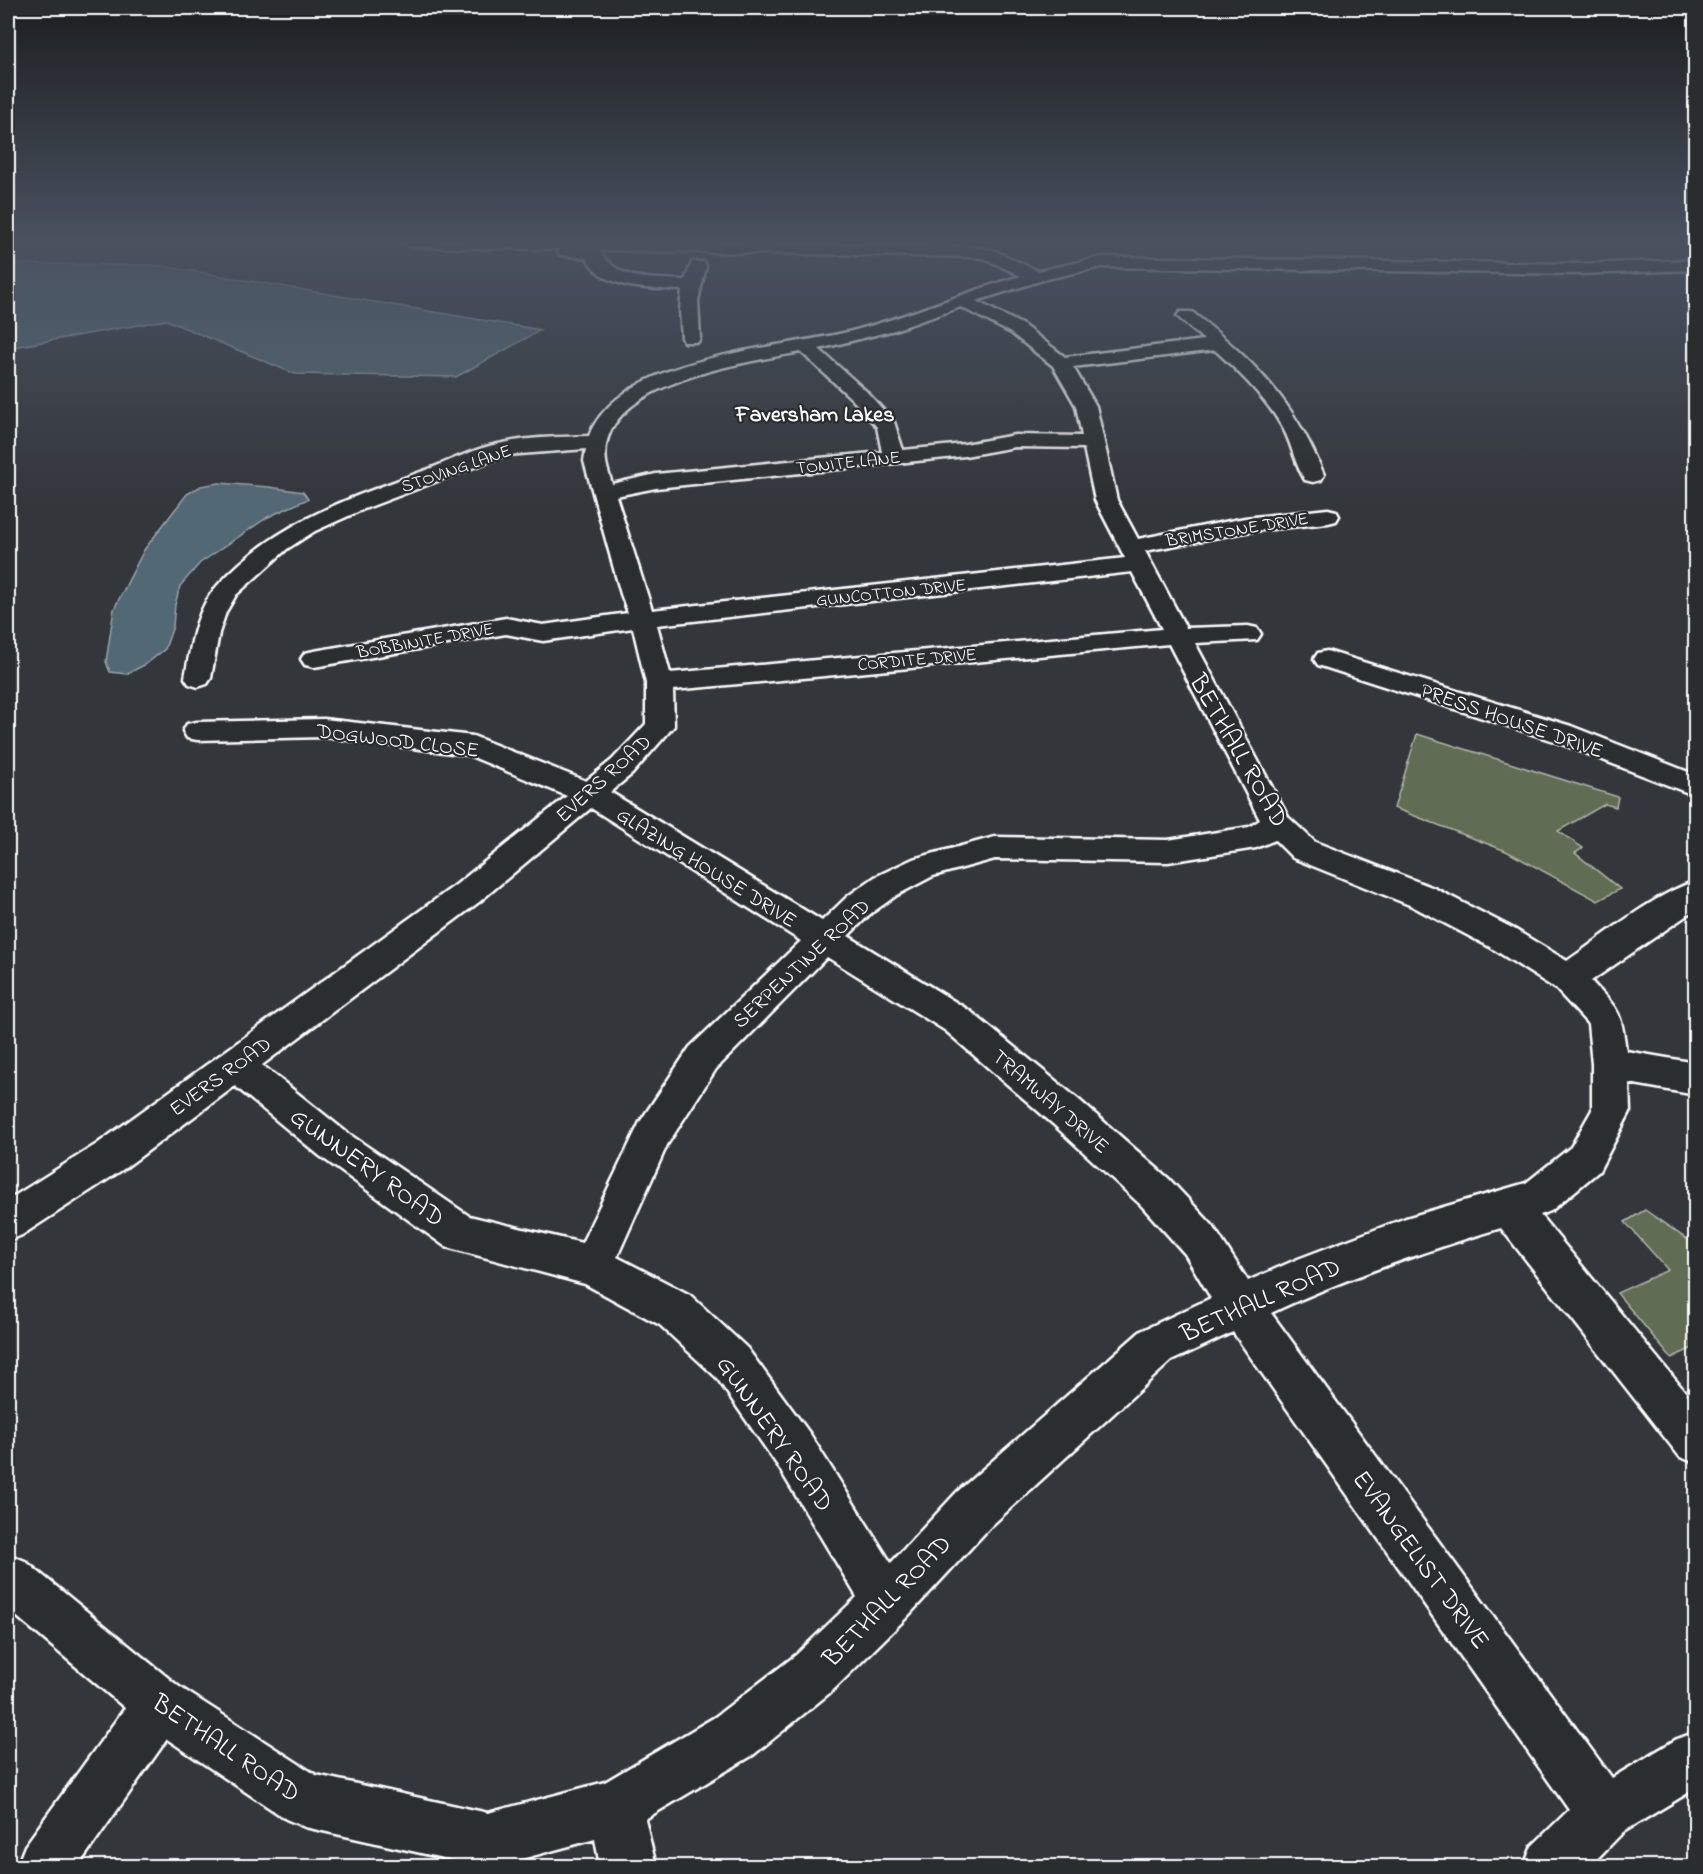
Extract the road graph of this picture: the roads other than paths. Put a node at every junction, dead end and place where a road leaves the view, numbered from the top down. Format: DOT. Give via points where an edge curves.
graph roads {
  1 [pos="690,329"];
  2 [pos="878,329"];
  3 [pos="1019,329"];
  4 [pos="1202,329"];
  5 [pos="691,338"];
  6 [pos="1220,344"];
  7 [pos="805,346"];
  8 [pos="1061,363"];
  9 [pos="595,442"];
  10 [pos="1094,442"];
  11 [pos="894,457"];
  12 [pos="1313,475"];
  13 [pos="604,492"];
  14 [pos="1328,516"];
  15 [pos="1142,554"];
  16 [pos="643,619"];
  17 [pos="1248,634"];
  18 [pos="1176,636"];
  19 [pos="314,659"];
  20 [pos="1327,659"];
  21 [pos="198,678"];
  22 [pos="659,683"];
  23 [pos="196,731"];
  24 [pos="1695,786"];
  25 [pos="590,794"];
  26 [pos="1277,824"];
  27 [pos="1695,893"];
  28 [pos="825,939"];
  29 [pos="1568,979"];
  30 [pos="1610,1064"];
  31 [pos="236,1065"];
  32 [pos="1695,1078"];
  33 [pos="1508,1206"];
  34 [pos="8,1222"];
  35 [pos="592,1266"];
  36 [pos="1240,1305"];
  37 [pos="1695,1441"];
  38 [pos="8,1578"];
  39 [pos="888,1602"];
  40 [pos="160,1704"];
  41 [pos="1695,1758"];
  42 [pos="615,1806"];
  43 [pos="1604,1813"];
  44 [pos="45,1866"];
  45 [pos="628,1866"];
  46 [pos="1552,1866"];
  1 -- 5 [label="street"];
  2 -- 7 [label="street"];
  3 -- 8 [label="street, BETHALL ROAD"];
  4 -- 6 [label="street"];
  6 -- 8 [label="street"];
  6 -- 12 [label="street" via="1250,373 1290,424"];
  7 -- 9 [label="street" via="664,380 624,404 599,430"];
  7 -- 11 [label="street" via="887,426"];
  8 -- 10 [label="street, BETHALL ROAD" via="1086,406"];
  9 -- 13 [label="street, EVERS ROAD" via="595,461"];
  9 -- 21 [label="street, STOVING LANE" via="502,449 349,498 279,544 226,591 206,633"];
  10 -- 11 [label="street, TONITE LANE" via="1015,441"];
  10 -- 15 [label="street, BETHALL ROAD" via="1106,500"];
  11 -- 13 [label="street, TONITE LANE" via="656,481"];
  13 -- 16 [label="street, EVERS ROAD"];
  14 -- 15 [label="street, BRIMSTONE DRIVE" via="1245,525"];
  15 -- 16 [label="street, GUNCOTTON DRIVE"];
  15 -- 18 [label="street, BETHALL ROAD"];
  16 -- 19 [label="street, BOBBINITE DRIVE" via="543,633 506,626"];
  16 -- 22 [label="street, EVERS ROAD"];
  17 -- 18 [label="street, CORDITE DRIVE"];
  18 -- 22 [label="street, CORDITE DRIVE"];
  18 -- 26 [label="street, BETHALL ROAD"];
  20 -- 24 [label="street, PRESS HOUSE DRIVE" via="1561,733"];
  22 -- 25 [label="street, EVERS ROAD" via="660,726"];
  23 -- 25 [label="street, DOGWOOD CLOSE" via="324,728 473,746"];
  25 -- 28 [label="street, GLAZING HOUSE DRIVE"];
  25 -- 31 [label="street, EVERS ROAD" via="468,893"];
  26 -- 28 [label="street, SERPENTINE ROAD" via="1256,837 1168,851 995,848 924,867 886,886"];
  26 -- 29 [label="street, BETHALL ROAD" via="1305,850 1423,897 1502,938"];
  27 -- 29 [label="street"];
  28 -- 35 [label="street, SERPENTINE ROAD" via="703,1058 653,1134"];
  28 -- 36 [label="street, TRAMWAY DRIVE" via="958,1021 1066,1112 1155,1192 1198,1240"];
  29 -- 30 [label="street, BETHALL ROAD" via="1605,1019"];
  30 -- 32 [label="street"];
  30 -- 33 [label="street, BETHALL ROAD" via="1611,1112 1585,1159 1537,1198"];
  31 -- 34 [label="street, EVERS ROAD" via="111,1156"];
  31 -- 35 [label="street, GUNNERY ROAD" via="333,1144 460,1233"];
  33 -- 36 [label="street, BETHALL ROAD" via="1406,1237"];
  33 -- 37 [label="street"];
  35 -- 39 [label="street, GUNNERY ROAD" via="675,1310 732,1363 794,1449"];
  36 -- 39 [label="street, BETHALL ROAD" via="1155,1346 974,1509"];
  36 -- 43 [label="street, EVANGELIST DRIVE"];
  38 -- 40 [label="street, BETHALL ROAD"];
  39 -- 42 [label="street, BETHALL ROAD" via="814,1673 734,1736"];
  40 -- 42 [label="street, BETHALL ROAD" via="305,1800 488,1841"];
  40 -- 44 [label="street"];
  41 -- 43 [label="street"];
  42 -- 45 [label="street"];
  43 -- 46 [label="street"];
}
